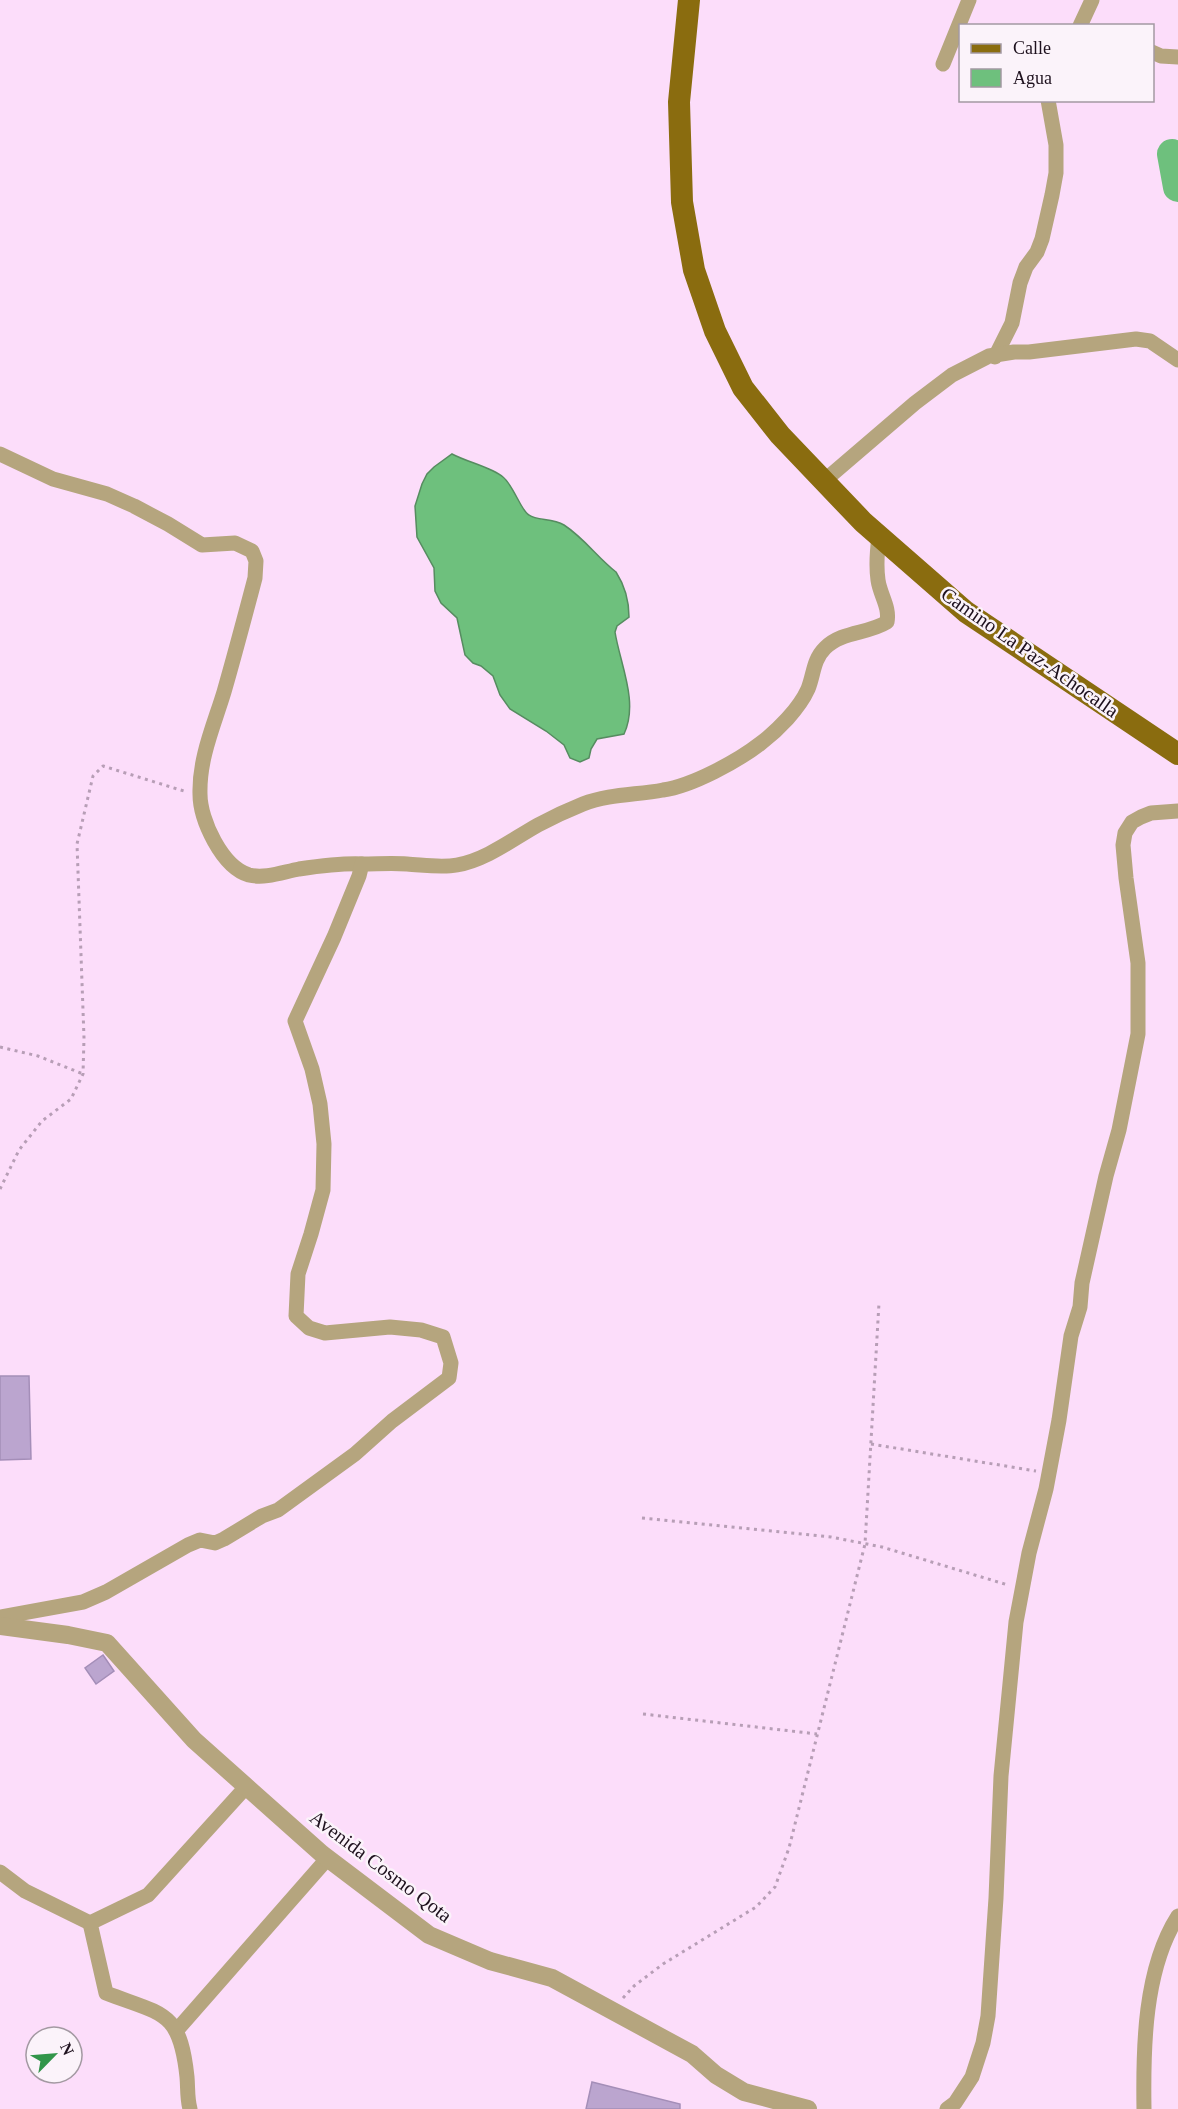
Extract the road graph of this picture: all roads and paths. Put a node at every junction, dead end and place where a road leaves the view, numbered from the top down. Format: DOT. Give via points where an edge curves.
graph roads {
  1 [pos="689,0"];
  2 [pos="969,0"];
  3 [pos="1092,0"];
  4 [pos="959,24"];
  5 [pos="1081,24"];
  6 [pos="959,25"];
  7 [pos="1154,53"];
  8 [pos="1178,57"];
  9 [pos="943,64"];
  10 [pos="1048,102"];
  11 [pos="995,357"];
  12 [pos="1178,360"];
  13 [pos="0,454"];
  14 [pos="824,481"];
  15 [pos="879,537"];
  16 [pos="1177,750"];
  17 [pos="200,796"];
  18 [pos="1178,811"];
  19 [pos="362,864"];
  20 [pos="0,1047"];
  21 [pos="83,1074"];
  22 [pos="0,1189"];
  23 [pos="879,1304"];
  24 [pos="871,1444"];
  25 [pos="1049,1473"];
  26 [pos="642,1518"];
  27 [pos="865,1544"];
  28 [pos="1022,1590"];
  29 [pos="0,1617"];
  30 [pos="0,1626"];
  31 [pos="643,1714"];
  32 [pos="817,1734"];
  33 [pos="246,1787"];
  34 [pos="327,1859"];
  35 [pos="0,1872"];
  36 [pos="1178,1916"];
  37 [pos="90,1923"];
  38 [pos="612,2011"];
  39 [pos="177,2030"];
  40 [pos="190,2109"];
  41 [pos="807,2109"];
  42 [pos="947,2109"];
  43 [pos="1144,2109"];
  1 -- 14 [label="main road, Camino La Paz-Achocalla" via="679,102 682,202 693,270 715,331 743,388"];
  2 -- 4 [label="street"];
  3 -- 5 [label="street"];
  6 -- 9 [label="street"];
  7 -- 8 [label="street"];
  10 -- 11 [label="street" via="1056,145 1052,195 1042,239 1026,267 1012,323"];
  11 -- 12 [label="street" via="1136,339 1150,341"];
  11 -- 14 [label="street" via="989,356 952,375"];
  13 -- 17 [label="street" via="53,479 134,506 202,545 235,543 252,551 255,578 208,741"];
  14 -- 15 [label="main road, Camino La Paz-Achocalla"];
  15 -- 16 [label="main road, Camino La Paz-Achocalla" via="966,612"];
  15 -- 19 [label="street" via="877,572 888,610 887,622 828,645 815,662 803,698 750,751 672,789 600,799 556,815 468,862 444,867"];
  17 -- 19 [label="street" via="210,831 225,858 238,871 272,875 326,865"];
  17 -- 21 [label="path" via="103,766 93,776 77,844"];
  18 -- 25 [label="street" via="1141,817 1125,833 1126,878 1138,963 1138,1034 1088,1252"];
  19 -- 29 [label="street" via="295,1021 312,1069 324,1144 322,1190 298,1274 296,1316 309,1328 325,1333 390,1326 422,1330 443,1338 452,1363 449,1377 355,1454 278,1510 224,1539 188,1545 83,1602"];
  20 -- 21 [label="path" via="38,1056"];
  21 -- 22 [label="path" via="71,1099 42,1121 19,1150"];
  23 -- 24 [label="path"];
  24 -- 25 [label="path"];
  24 -- 27 [label="path"];
  25 -- 28 [label="street"];
  26 -- 27 [label="path" via="831,1537"];
  27 -- 28 [label="path"];
  27 -- 32 [label="path"];
  28 -- 42 [label="street" via="1001,1776 988,2016 972,2077"];
  30 -- 33 [label="street, Avenida Cosmo Qota" via="106,1643 194,1740"];
  31 -- 32 [label="path"];
  32 -- 38 [label="path" via="776,1887 756,1907 663,1964 634,1986"];
  33 -- 34 [label="street, Avenida Cosmo Qota"];
  33 -- 37 [label="street" via="148,1895"];
  34 -- 38 [label="street, Avenida Cosmo Qota" via="429,1935 490,1961 552,1978"];
  34 -- 39 [label="street"];
  35 -- 37 [label="street" via="25,1891"];
  36 -- 43 [label="street" via="1167,1934 1151,1989 1143,2069"];
  37 -- 39 [label="street" via="106,1993 165,2015"];
  38 -- 41 [label="street, Avenida Cosmo Qota" via="692,2054 744,2092"];
  39 -- 40 [label="street" via="183,2045"];
}
